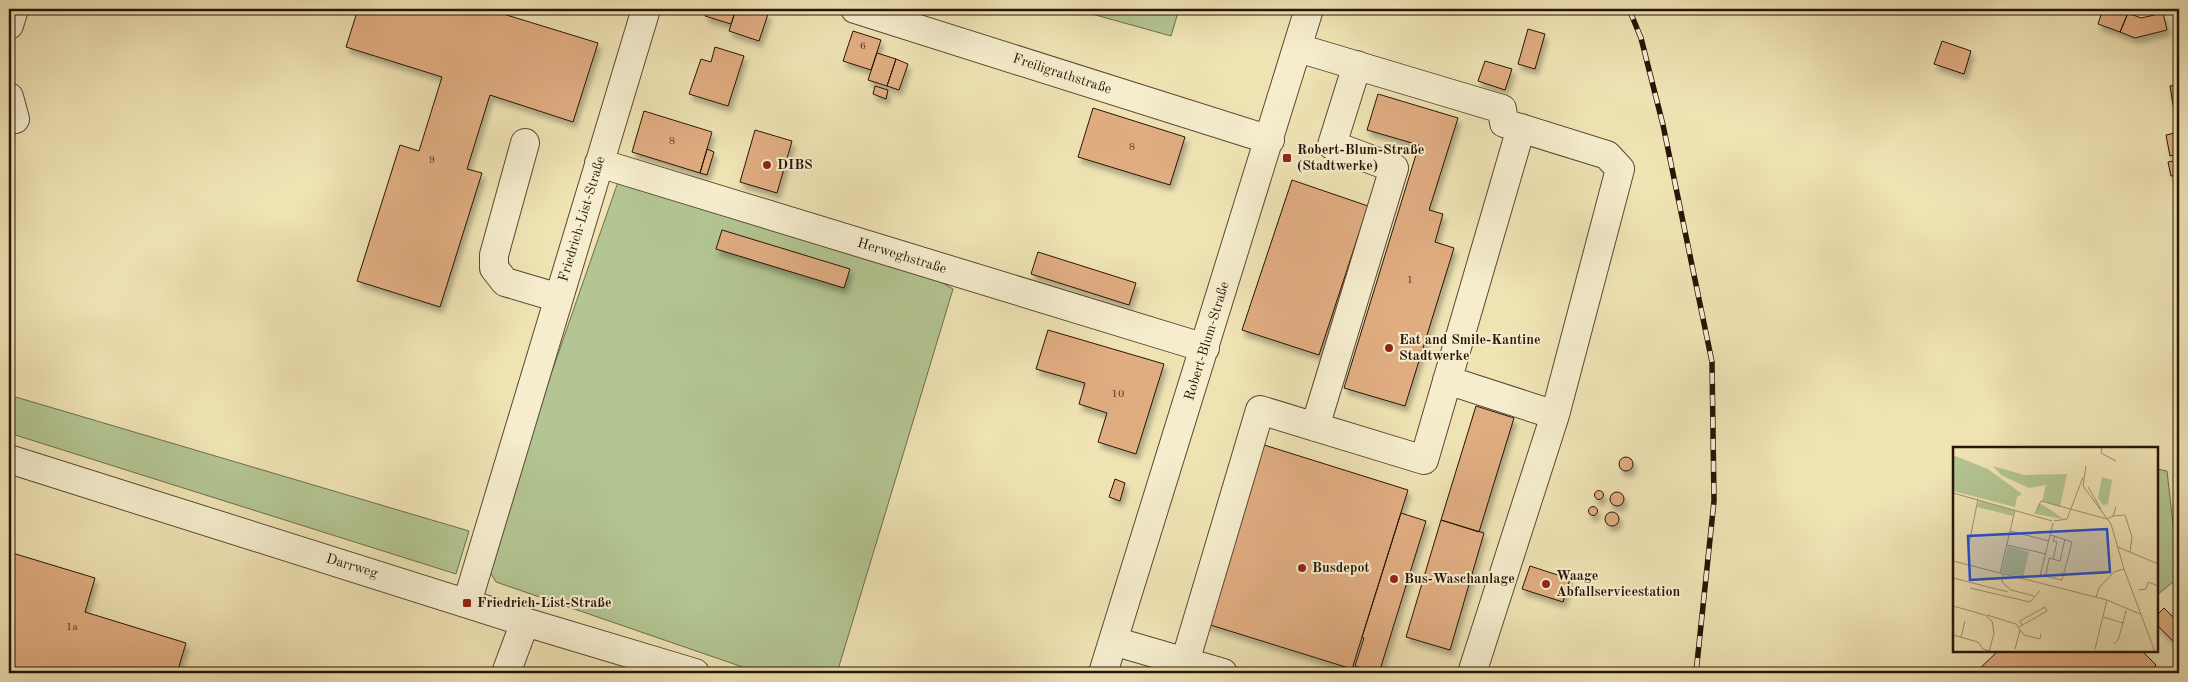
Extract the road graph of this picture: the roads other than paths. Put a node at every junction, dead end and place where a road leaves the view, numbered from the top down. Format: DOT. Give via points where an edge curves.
graph roads {
  1 [pos="14,9"];
  2 [pos="646,9"];
  3 [pos="855,9"];
  4 [pos="1309,9"];
  5 [pos="9,25"];
  6 [pos="1298,48"];
  7 [pos="1357,65"];
  8 [pos="1521,128"];
  9 [pos="1270,140"];
  10 [pos="525,143"];
  11 [pos="599,163"];
  12 [pos="559,298"];
  13 [pos="1205,348"];
  14 [pos="1447,380"];
  15 [pos="1555,415"];
  16 [pos="1315,427"];
  17 [pos="9,459"];
  18 [pos="467,602"];
  19 [pos="525,622"];
  20 [pos="1113,641"];
  21 [pos="1185,662"];
  22 [pos="506,673"];
  23 [pos="695,673"];
  24 [pos="1104,673"];
  25 [pos="1223,673"];
  26 [pos="1472,673"];
  1 -- 5 [label="street"];
  2 -- 11 [label="street, Friedrich-List-Straße"];
  3 -- 9 [label="street, Freiligrathstraße"];
  4 -- 6 [label="street, Robert-Blum-Straße"];
  6 -- 7 [label="street"];
  6 -- 9 [label="street, Robert-Blum-Straße"];
  7 -- 8 [label="street" via="1502,109 1504,124"];
  7 -- 16 [label="street" via="1332,145 1394,168"];
  8 -- 14 [label="street"];
  8 -- 15 [label="street" via="1607,155 1620,169"];
  9 -- 13 [label="street, Robert-Blum-Straße"];
  10 -- 12 [label="street" via="494,254 494,268 505,282"];
  11 -- 12 [label="street, Friedrich-List-Straße"];
  11 -- 13 [label="street, Herweghstraße"];
  12 -- 18 [label="street, Friedrich-List-Straße"];
  13 -- 20 [label="street, Robert-Blum-Straße"];
  14 -- 15 [label="street"];
  14 -- 16 [label="street" via="1424,460"];
  15 -- 26 [label="street"];
  16 -- 21 [label="street" via="1260,410"];
  17 -- 18 [label="street, Darrweg"];
  18 -- 19 [label="street, Darrweg"];
  19 -- 22 [label="street"];
  19 -- 23 [label="street, Darrweg"];
  20 -- 21 [label="street"];
  20 -- 24 [label="street, Robert-Blum-Straße"];
  21 -- 25 [label="street"];
}
